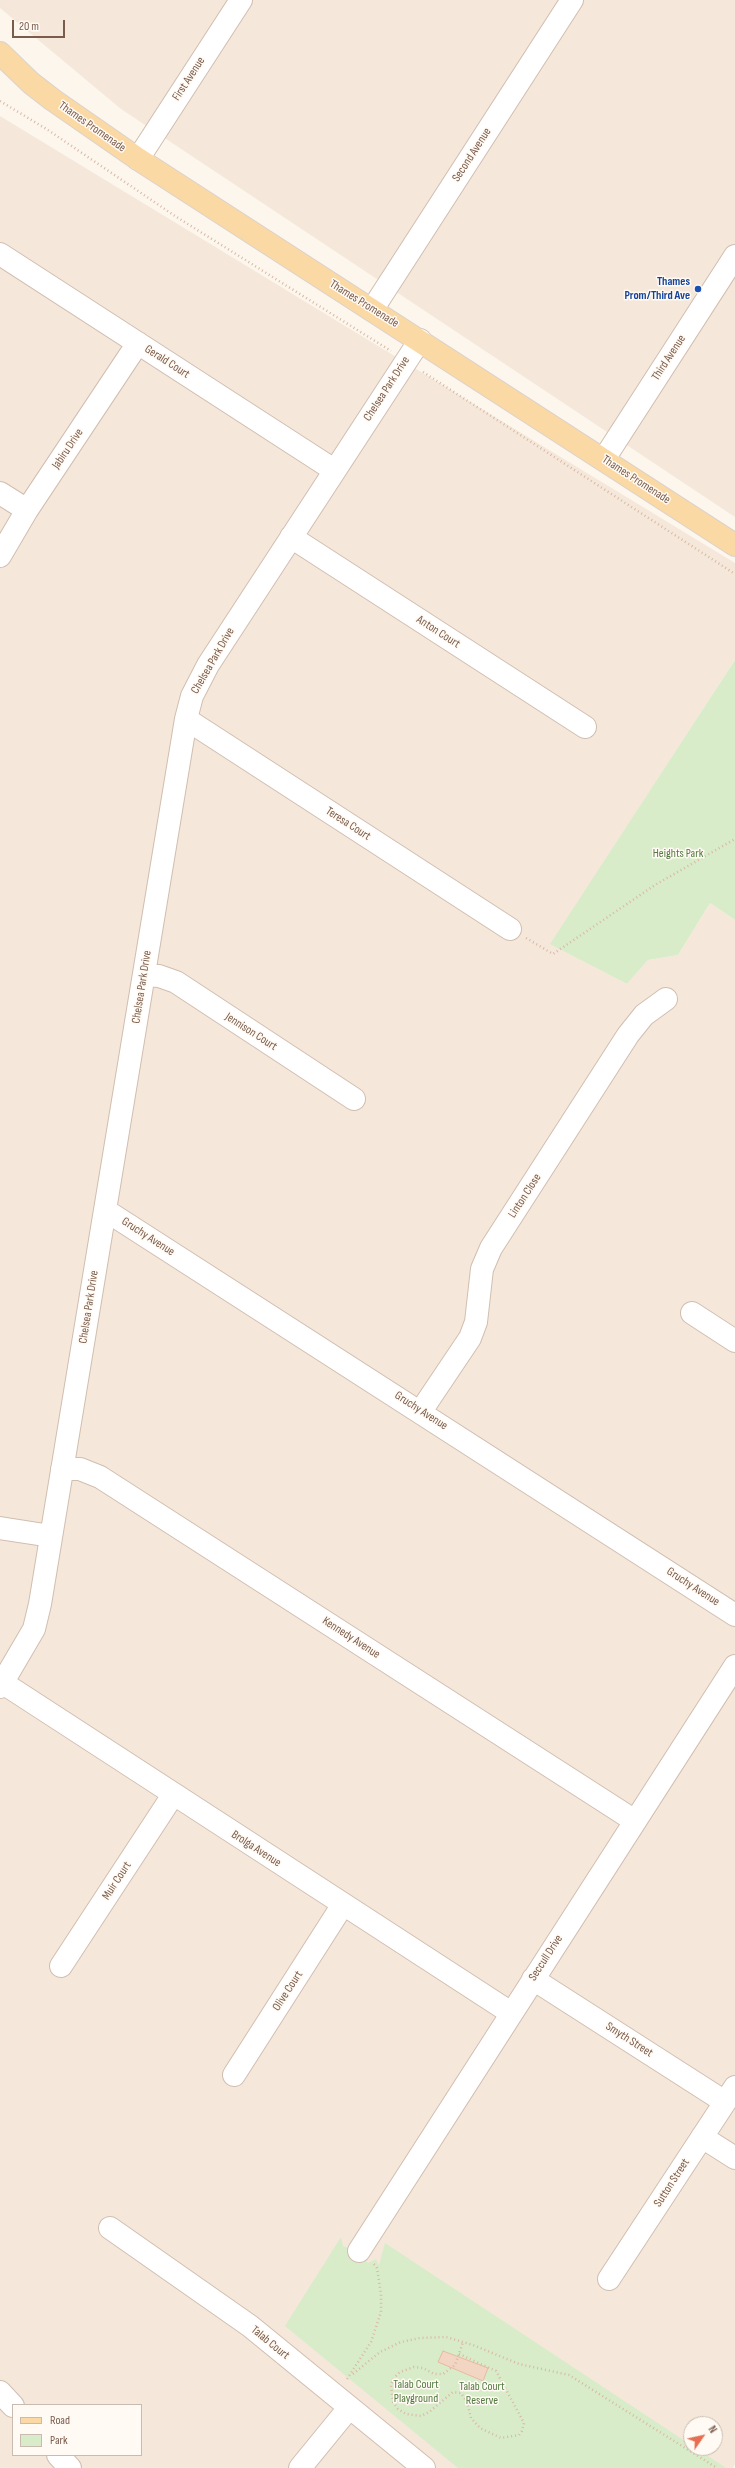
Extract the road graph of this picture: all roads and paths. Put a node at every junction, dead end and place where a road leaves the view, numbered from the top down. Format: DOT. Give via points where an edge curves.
graph roads {
  1 [pos="241,0"];
  2 [pos="572,0"];
  3 [pos="0,53"];
  4 [pos="0,101"];
  5 [pos="138,159"];
  6 [pos="0,254"];
  7 [pos="735,256"];
  8 [pos="372,310"];
  9 [pos="420,340"];
  10 [pos="138,343"];
  11 [pos="406,360"];
  12 [pos="604,459"];
  13 [pos="334,470"];
  14 [pos="0,493"];
  15 [pos="27,510"];
  16 [pos="291,537"];
  17 [pos="735,545"];
  18 [pos="0,556"];
  19 [pos="735,574"];
  20 [pos="186,719"];
  21 [pos="585,727"];
  22 [pos="735,840"];
  23 [pos="510,929"];
  24 [pos="144,975"];
  25 [pos="666,999"];
  26 [pos="354,1099"];
  27 [pos="106,1210"];
  28 [pos="692,1313"];
  29 [pos="735,1341"];
  30 [pos="421,1411"];
  31 [pos="62,1469"];
  32 [pos="0,1528"];
  33 [pos="50,1536"];
  34 [pos="735,1615"];
  35 [pos="735,1666"];
  36 [pos="1,1685"];
  37 [pos="173,1795"];
  38 [pos="635,1821"];
  39 [pos="342,1906"];
  40 [pos="61,1966"];
  41 [pos="533,1979"];
  42 [pos="511,2013"];
  43 [pos="234,2075"];
  44 [pos="730,2095"];
  45 [pos="702,2137"];
  46 [pos="735,2158"];
  47 [pos="110,2228"];
  48 [pos="358,2251"];
  49 [pos="609,2279"];
  50 [pos="463,2342"];
  51 [pos="459,2354"];
  52 [pos="352,2374"];
  53 [pos="0,2392"];
  54 [pos="342,2402"];
  55 [pos="12,2405"];
  56 [pos="59,2456"];
  57 [pos="70,2468"];
  58 [pos="300,2468"];
  59 [pos="424,2468"];
  60 [pos="717,2468"];
  1 -- 5 [label="street, First Avenue"];
  2 -- 8 [label="street, Second Avenue"];
  3 -- 5 [label="main road, Thames Promenade" via="53,100"];
  4 -- 11 [label="path" via="48,130 175,216"];
  5 -- 8 [label="main road, Thames Promenade"];
  6 -- 10 [label="street, Gerald Court"];
  7 -- 12 [label="street, Third Avenue"];
  8 -- 9 [label="main road, Thames Promenade"];
  9 -- 11 [label="street, Chelsea Park Drive"];
  9 -- 12 [label="main road, Thames Promenade"];
  10 -- 13 [label="street, Gerald Court"];
  10 -- 15 [label="street, Jabiru Drive"];
  11 -- 13 [label="street, Chelsea Park Drive"];
  11 -- 19 [label="path"];
  12 -- 17 [label="main road, Thames Promenade"];
  13 -- 16 [label="street, Chelsea Park Drive"];
  14 -- 15 [label="street"];
  15 -- 18 [label="street, Jabiru Drive"];
  16 -- 20 [label="street, Chelsea Park Drive" via="208,665 192,696"];
  16 -- 21 [label="street, Anton Court"];
  20 -- 23 [label="street, Teresa Court"];
  20 -- 24 [label="street, Chelsea Park Drive"];
  22 -- 23 [label="path" via="655,885 553,954"];
  24 -- 26 [label="street, Jennison Court" via="158,976 176,982"];
  24 -- 27 [label="street, Chelsea Park Drive"];
  25 -- 30 [label="street, Linton Close" via="644,1015 628,1035 491,1248 482,1269 476,1322 470,1338"];
  27 -- 30 [label="street, Gruchy Avenue"];
  27 -- 31 [label="street, Chelsea Park Drive"];
  28 -- 29 [label="street"];
  30 -- 34 [label="street, Gruchy Avenue"];
  31 -- 33 [label="street, Chelsea Park Drive"];
  31 -- 38 [label="street, Kennedy Avenue" via="80,1469 100,1477"];
  32 -- 33 [label="street"];
  33 -- 36 [label="street, Chelsea Park Drive" via="34,1629"];
  35 -- 38 [label="street, Seccull Drive"];
  36 -- 37 [label="street, Brolga Avenue"];
  37 -- 39 [label="street, Brolga Avenue"];
  37 -- 40 [label="street, Muir Court"];
  38 -- 41 [label="street, Seccull Drive"];
  39 -- 42 [label="street, Brolga Avenue"];
  39 -- 43 [label="street, Olive Court"];
  41 -- 42 [label="street, Seccull Drive"];
  41 -- 44 [label="street, Smyth Street"];
  42 -- 48 [label="street, Seccull Drive"];
  44 -- 45 [label="street, Sutton Street"];
  45 -- 46 [label="street"];
  45 -- 49 [label="street, Sutton Street"];
  47 -- 54 [label="street, Talab Court" via="250,2326"];
  48 -- 52 [label="path" via="369,2257 377,2268 381,2294 380,2312 371,2342"];
  50 -- 51 [label="path"];
  50 -- 52 [label="path" via="446,2337 401,2342 380,2352"];
  50 -- 60 [label="path" via="519,2364 569,2375"];
  51 -- 51 [label="path" via="455,2365 443,2374 434,2374 424,2368 414,2367 400,2372 394,2378 392,2402 406,2414 425,2414 454,2392 465,2398 471,2418 480,2428 501,2438 519,2435 524,2423 496,2372"];
  52 -- 54 [label="path"];
  53 -- 55 [label="street"];
  54 -- 58 [label="street"];
  54 -- 59 [label="street, Talab Court"];
  56 -- 57 [label="street"];
}
